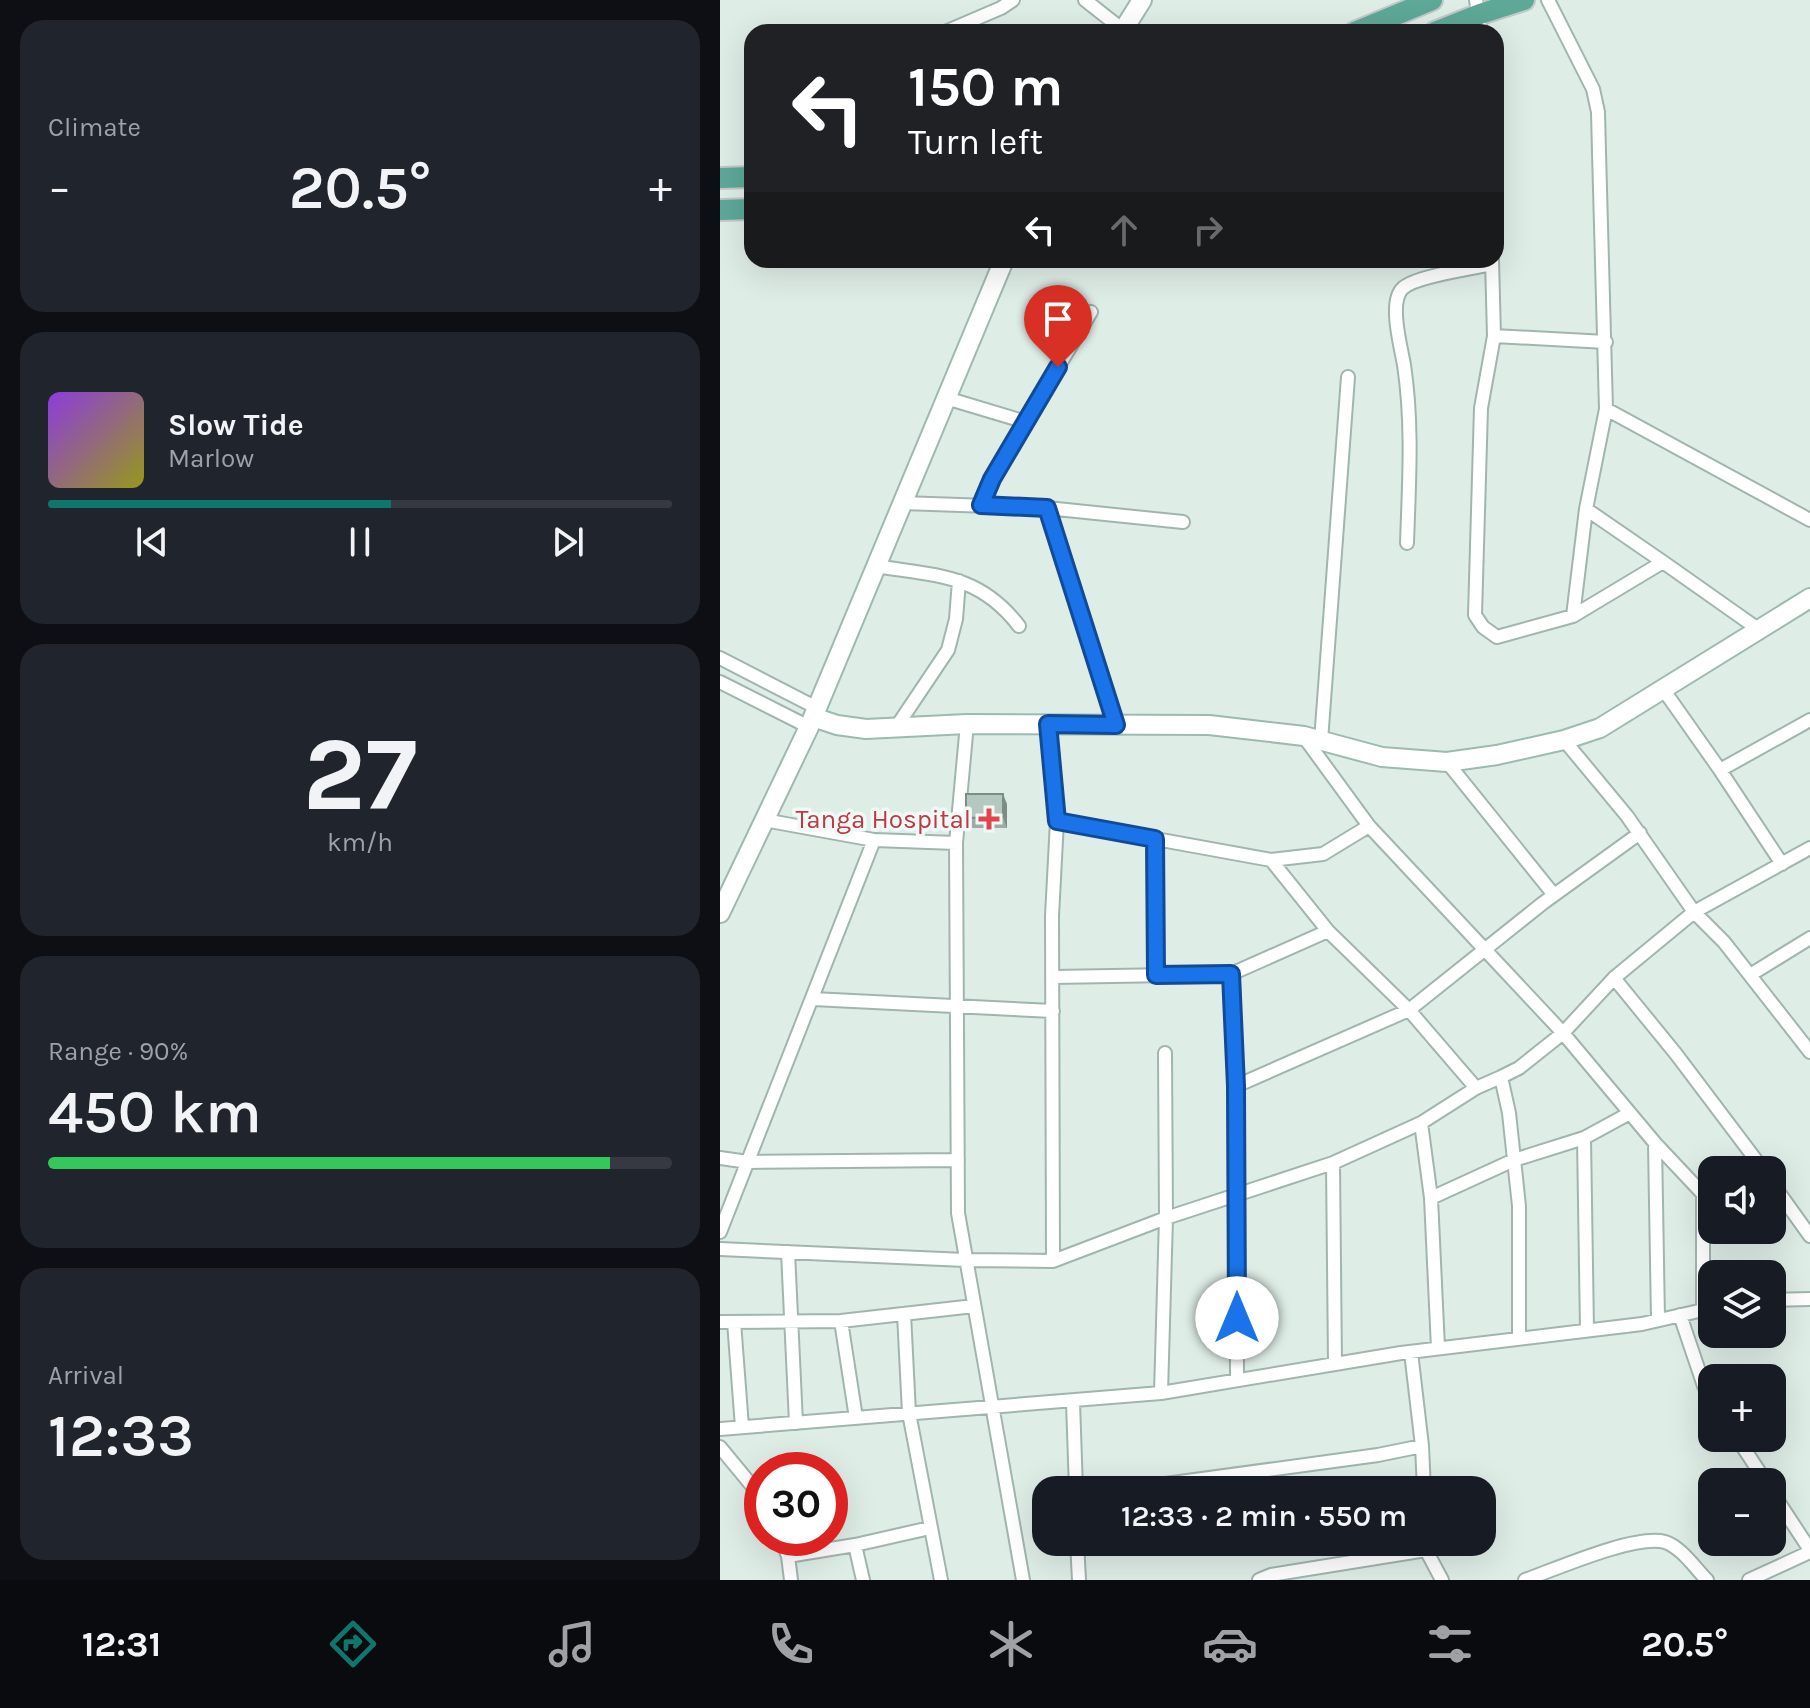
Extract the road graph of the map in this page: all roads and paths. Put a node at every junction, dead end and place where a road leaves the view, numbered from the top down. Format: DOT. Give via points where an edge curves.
graph roads {
  1 [pos="1013,0"];
  2 [pos="1085,0"];
  3 [pos="1142,0"];
  4 [pos="1432,0"];
  5 [pos="1524,0"];
  6 [pos="1548,0"];
  7 [pos="1479,15"];
  8 [pos="964,24"];
  9 [pos="1114,24"];
  10 [pos="1127,24"];
  11 [pos="1374,24"];
  12 [pos="1456,24"];
  13 [pos="744,177"];
  14 [pos="720,178"];
  15 [pos="744,209"];
  16 [pos="720,210"];
  17 [pos="1001,268"];
  18 [pos="1468,268"];
  19 [pos="1492,268"];
  20 [pos="1091,312"];
  21 [pos="1494,336"];
  22 [pos="1606,342"];
  23 [pos="1348,377"];
  24 [pos="946,398"];
  25 [pos="1606,409"];
  26 [pos="1026,422"];
  27 [pos="902,503"];
  28 [pos="981,505"];
  29 [pos="1047,508"];
  30 [pos="1586,509"];
  31 [pos="1810,520"];
  32 [pos="1183,522"];
  33 [pos="1407,543"];
  34 [pos="1663,562"];
  35 [pos="876,566"];
  36 [pos="959,581"];
  37 [pos="1810,598"];
  38 [pos="1573,616"];
  39 [pos="1019,626"];
  40 [pos="1758,629"];
  41 [pos="720,658"];
  42 [pos="720,682"];
  43 [pos="1663,689"];
  44 [pos="813,718"];
  45 [pos="1810,720"];
  46 [pos="967,724"];
  47 [pos="1048,724"];
  48 [pos="1116,725"];
  49 [pos="895,729"];
  50 [pos="1312,738"];
  51 [pos="1564,740"];
  52 [pos="1447,762"];
  53 [pos="1720,770"];
  54 [pos="764,820"];
  55 [pos="1057,821"];
  56 [pos="1369,826"];
  57 [pos="1640,833"];
  58 [pos="1155,839"];
  59 [pos="874,840"];
  60 [pos="956,843"];
  61 [pos="1810,848"];
  62 [pos="1271,860"];
  63 [pos="1782,864"];
  64 [pos="1554,895"];
  65 [pos="1694,912"];
  66 [pos="720,913"];
  67 [pos="1328,931"];
  68 [pos="1810,938"];
  69 [pos="1485,950"];
  70 [pos="1231,974"];
  71 [pos="1156,975"];
  72 [pos="1750,975"];
  73 [pos="1053,977"];
  74 [pos="1614,978"];
  75 [pos="813,999"];
  76 [pos="957,1005"];
  77 [pos="1409,1010"];
  78 [pos="1053,1011"];
  79 [pos="1563,1033"];
  80 [pos="1808,1045"];
  81 [pos="1165,1053"];
  82 [pos="1501,1077"];
  83 [pos="1236,1086"];
  84 [pos="1476,1088"];
  85 [pos="1630,1113"];
  86 [pos="1421,1123"];
  87 [pos="1584,1138"];
  88 [pos="1655,1143"];
  89 [pos="1752,1156"];
  90 [pos="720,1158"];
  91 [pos="958,1160"];
  92 [pos="1514,1160"];
  93 [pos="748,1162"];
  94 [pos="1333,1163"];
  95 [pos="1698,1182"];
  96 [pos="1236,1193"];
  97 [pos="1431,1198"];
  98 [pos="1786,1203"];
  99 [pos="1166,1218"];
  100 [pos="720,1232"];
  101 [pos="1810,1236"];
  102 [pos="720,1249"];
  103 [pos="788,1252"];
  104 [pos="965,1260"];
  105 [pos="1053,1261"];
  106 [pos="1810,1299"];
  107 [pos="1786,1300"];
  108 [pos="974,1306"];
  109 [pos="1698,1311"];
  110 [pos="904,1314"];
  111 [pos="1680,1315"];
  112 [pos="1658,1320"];
  113 [pos="841,1321"];
  114 [pos="720,1322"];
  115 [pos="734,1322"];
  116 [pos="790,1322"];
  117 [pos="1587,1330"];
  118 [pos="1519,1338"];
  119 [pos="1438,1348"];
  120 [pos="1411,1352"];
  121 [pos="1335,1364"];
  122 [pos="1698,1368"];
  123 [pos="1237,1380"];
  124 [pos="1161,1393"];
  125 [pos="1073,1402"];
  126 [pos="994,1406"];
  127 [pos="909,1413"];
  128 [pos="856,1418"];
  129 [pos="796,1423"];
  130 [pos="742,1427"];
  131 [pos="720,1429"];
  132 [pos="1422,1446"];
  133 [pos="720,1447"];
  134 [pos="744,1476"];
  135 [pos="1076,1476"];
  136 [pos="1224,1476"];
  137 [pos="1423,1476"];
  138 [pos="1786,1514"];
  139 [pos="930,1528"];
  140 [pos="855,1545"];
  141 [pos="848,1546"];
  142 [pos="1810,1551"];
  143 [pos="788,1556"];
  144 [pos="1078,1556"];
  145 [pos="1373,1556"];
  146 [pos="1431,1556"];
  147 [pos="791,1580"];
  148 [pos="863,1580"];
  149 [pos="941,1580"];
  150 [pos="1023,1580"];
  151 [pos="1079,1580"];
  152 [pos="1259,1580"];
  153 [pos="1442,1580"];
  154 [pos="1525,1580"];
  155 [pos="1707,1580"];
  156 [pos="1749,1580"];
  1 -- 8 [label="street"];
  2 -- 9 [label="street"];
  3 -- 10 [label="street"];
  4 -- 11 [label="main road"];
  5 -- 7 [label="main road"];
  6 -- 22 [label="street" via="1583,66 1598,112"];
  7 -- 12 [label="main road"];
  13 -- 14 [label="main road"];
  15 -- 16 [label="main road"];
  17 -- 24 [label="street"];
  18 -- 33 [label="street" via="1420,280 1397,297 1410,422"];
  19 -- 21 [label="street"];
  20 -- 26 [label="street"];
  21 -- 22 [label="street"];
  21 -- 38 [label="street" via="1481,408 1475,615 1497,637"];
  22 -- 25 [label="street"];
  23 -- 50 [label="street"];
  24 -- 26 [label="street"];
  24 -- 27 [label="street"];
  25 -- 30 [label="street"];
  25 -- 31 [label="street"];
  26 -- 28 [label="street"];
  27 -- 28 [label="street"];
  27 -- 35 [label="street"];
  28 -- 29 [label="street"];
  29 -- 32 [label="street"];
  29 -- 48 [label="street"];
  30 -- 34 [label="street"];
  30 -- 38 [label="street"];
  34 -- 38 [label="street"];
  34 -- 40 [label="street"];
  35 -- 36 [label="street"];
  35 -- 44 [label="street"];
  36 -- 39 [label="street" via="992,596"];
  36 -- 49 [label="street" via="948,650"];
  37 -- 40 [label="street"];
  40 -- 43 [label="street"];
  41 -- 44 [label="street"];
  42 -- 44 [label="street"];
  43 -- 51 [label="street" via="1600,728"];
  43 -- 53 [label="street"];
  44 -- 49 [label="street"];
  44 -- 54 [label="street"];
  45 -- 53 [label="street"];
  46 -- 47 [label="street"];
  46 -- 49 [label="street"];
  46 -- 60 [label="street"];
  47 -- 48 [label="street"];
  47 -- 55 [label="street"];
  48 -- 50 [label="street" via="1209,725"];
  50 -- 52 [label="street" via="1382,757"];
  50 -- 56 [label="street"];
  51 -- 52 [label="street"];
  51 -- 57 [label="street"];
  52 -- 64 [label="street"];
  53 -- 63 [label="street"];
  54 -- 59 [label="street"];
  54 -- 66 [label="street"];
  55 -- 58 [label="street"];
  55 -- 73 [label="street"];
  56 -- 62 [label="street" via="1323,854"];
  56 -- 69 [label="street"];
  57 -- 64 [label="street"];
  57 -- 65 [label="street"];
  58 -- 62 [label="street"];
  58 -- 71 [label="street"];
  59 -- 60 [label="street"];
  59 -- 75 [label="street"];
  60 -- 76 [label="street"];
  61 -- 63 [label="street"];
  62 -- 67 [label="street"];
  63 -- 65 [label="street"];
  64 -- 69 [label="street"];
  65 -- 72 [label="street"];
  65 -- 74 [label="street"];
  67 -- 70 [label="street"];
  67 -- 77 [label="street"];
  68 -- 72 [label="street"];
  69 -- 77 [label="street"];
  69 -- 79 [label="street"];
  70 -- 71 [label="street"];
  70 -- 83 [label="street"];
  71 -- 73 [label="street"];
  72 -- 80 [label="street"];
  73 -- 78 [label="street"];
  74 -- 79 [label="street"];
  74 -- 89 [label="street"];
  75 -- 76 [label="street"];
  75 -- 93 [label="street"];
  76 -- 78 [label="street"];
  76 -- 91 [label="street"];
  77 -- 83 [label="street"];
  77 -- 84 [label="street"];
  78 -- 105 [label="street"];
  79 -- 82 [label="street"];
  79 -- 85 [label="street"];
  81 -- 99 [label="street"];
  82 -- 84 [label="street"];
  82 -- 92 [label="street"];
  83 -- 96 [label="street"];
  84 -- 86 [label="street"];
  85 -- 87 [label="street"];
  85 -- 88 [label="street"];
  86 -- 94 [label="street"];
  86 -- 97 [label="street"];
  87 -- 92 [label="street"];
  87 -- 117 [label="street"];
  88 -- 95 [label="street"];
  88 -- 112 [label="street"];
  90 -- 93 [label="street"];
  91 -- 93 [label="street"];
  91 -- 104 [label="street"];
  92 -- 97 [label="street"];
  92 -- 118 [label="street"];
  93 -- 100 [label="street"];
  94 -- 96 [label="street"];
  94 -- 121 [label="street"];
  96 -- 99 [label="street"];
  96 -- 123 [label="street"];
  97 -- 119 [label="street"];
  98 -- 101 [label="street"];
  99 -- 105 [label="street"];
  99 -- 124 [label="street"];
  102 -- 103 [label="street"];
  103 -- 104 [label="street"];
  103 -- 116 [label="street"];
  104 -- 105 [label="street"];
  104 -- 108 [label="street"];
  106 -- 107 [label="street"];
  108 -- 110 [label="street"];
  108 -- 126 [label="street"];
  109 -- 111 [label="street"];
  110 -- 113 [label="street"];
  110 -- 127 [label="street"];
  111 -- 112 [label="street"];
  111 -- 122 [label="street"];
  112 -- 117 [label="street"];
  113 -- 116 [label="street"];
  113 -- 128 [label="street"];
  114 -- 115 [label="street"];
  115 -- 116 [label="street"];
  115 -- 130 [label="street"];
  116 -- 129 [label="street"];
  117 -- 118 [label="street"];
  118 -- 119 [label="street"];
  119 -- 120 [label="street"];
  120 -- 121 [label="street"];
  120 -- 132 [label="street"];
  121 -- 123 [label="street"];
  123 -- 124 [label="street"];
  124 -- 125 [label="street"];
  125 -- 126 [label="street"];
  125 -- 135 [label="street"];
  126 -- 127 [label="street"];
  126 -- 150 [label="street"];
  127 -- 128 [label="street"];
  127 -- 139 [label="street"];
  128 -- 129 [label="street"];
  129 -- 130 [label="street"];
  130 -- 131 [label="street"];
  132 -- 136 [label="street"];
  132 -- 137 [label="street"];
  133 -- 134 [label="street"];
  138 -- 142 [label="street"];
  139 -- 140 [label="street"];
  139 -- 149 [label="street"];
  140 -- 141 [label="street"];
  140 -- 148 [label="street"];
  142 -- 156 [label="street"];
  143 -- 147 [label="street"];
  144 -- 151 [label="street"];
  145 -- 152 [label="street"];
  146 -- 153 [label="street"];
  154 -- 155 [label="street" via="1632,1543 1663,1541"];
}
